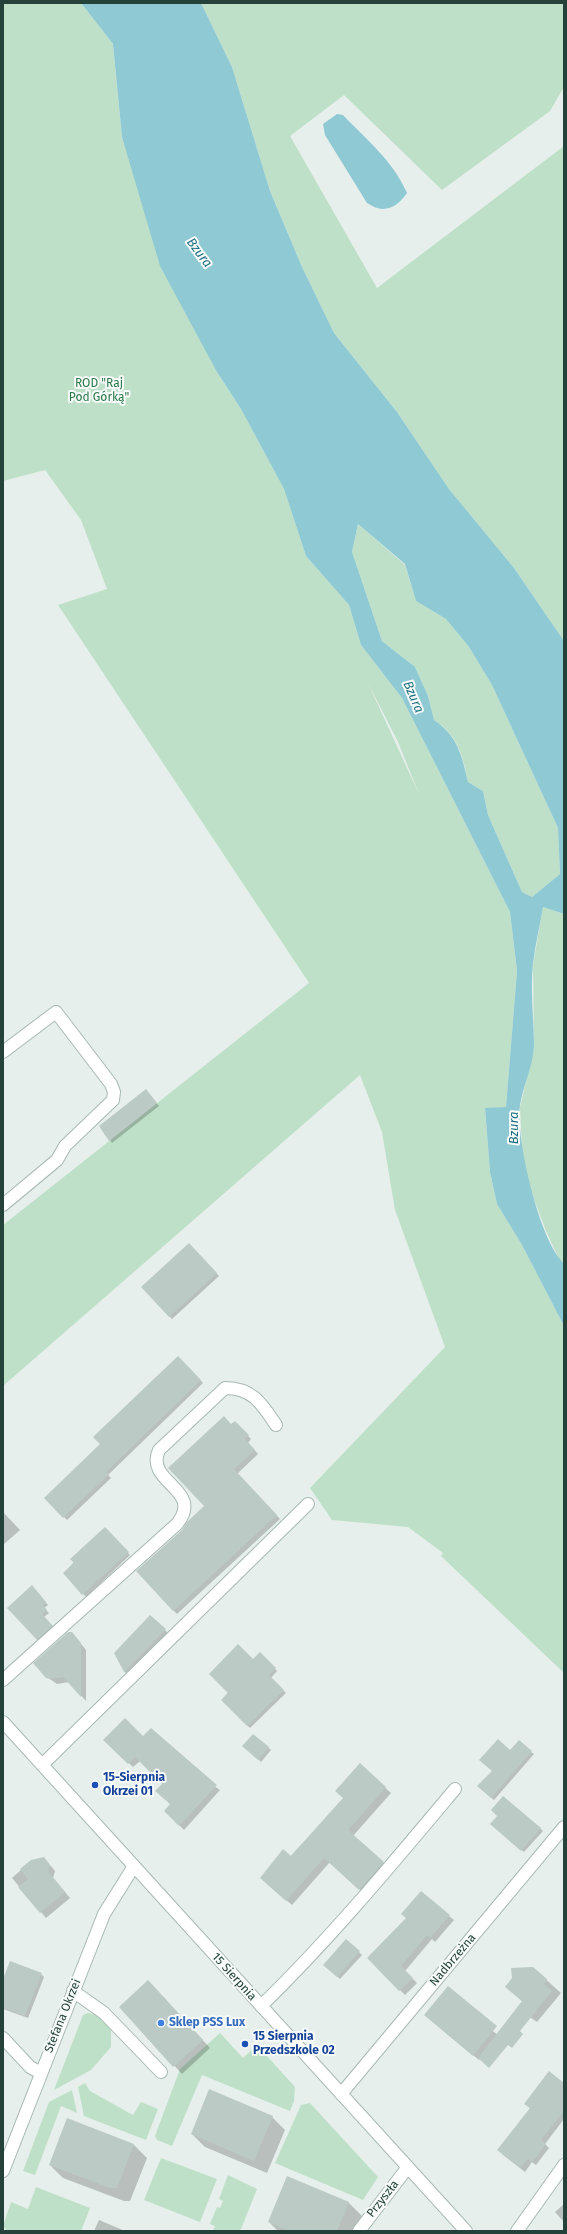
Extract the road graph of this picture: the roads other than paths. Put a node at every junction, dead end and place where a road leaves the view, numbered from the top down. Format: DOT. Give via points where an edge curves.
graph roads {
  1 [pos="3,1052"];
  2 [pos="3,1206"];
  3 [pos="276,1425"];
  4 [pos="308,1504"];
  5 [pos="3,1680"];
  6 [pos="3,1722"];
  7 [pos="42,1765"];
  8 [pos="455,1789"];
  9 [pos="564,1827"];
  10 [pos="134,1866"];
  11 [pos="73,1991"];
  12 [pos="261,2006"];
  13 [pos="3,2038"];
  14 [pos="161,2072"];
  15 [pos="41,2073"];
  16 [pos="341,2094"];
  17 [pos="564,2165"];
  18 [pos="408,2168"];
  19 [pos="3,2171"];
  20 [pos="359,2231"];
  21 [pos="466,2231"];
  22 [pos="517,2231"];
  1 -- 2 [label="street" via="56,1012 111,1084 114,1092 113,1100 65,1146 57,1160"];
  3 -- 5 [label="street" via="263,1405 253,1396 239,1388 226,1388 159,1450 156,1466 182,1498 186,1508 184,1516"];
  4 -- 7 [label="street"];
  6 -- 7 [label="street, 15 Sierpnia"];
  7 -- 10 [label="street, 15 Sierpnia"];
  8 -- 12 [label="street" via="396,1860"];
  9 -- 16 [label="street, Nadbrzeżna"];
  10 -- 11 [label="street, Stefana Okrzei" via="104,1914"];
  10 -- 12 [label="street, 15 Sierpnia"];
  11 -- 14 [label="street" via="104,2013"];
  11 -- 15 [label="street, Stefana Okrzei"];
  12 -- 16 [label="street, 15 Sierpnia"];
  13 -- 15 [label="street" via="30,2067"];
  15 -- 19 [label="street, Stefana Okrzei"];
  16 -- 18 [label="street, 15 Sierpnia"];
  17 -- 22 [label="street"];
  18 -- 20 [label="street, Przyszła"];
  18 -- 21 [label="street, 15 Sierpnia"];
}
